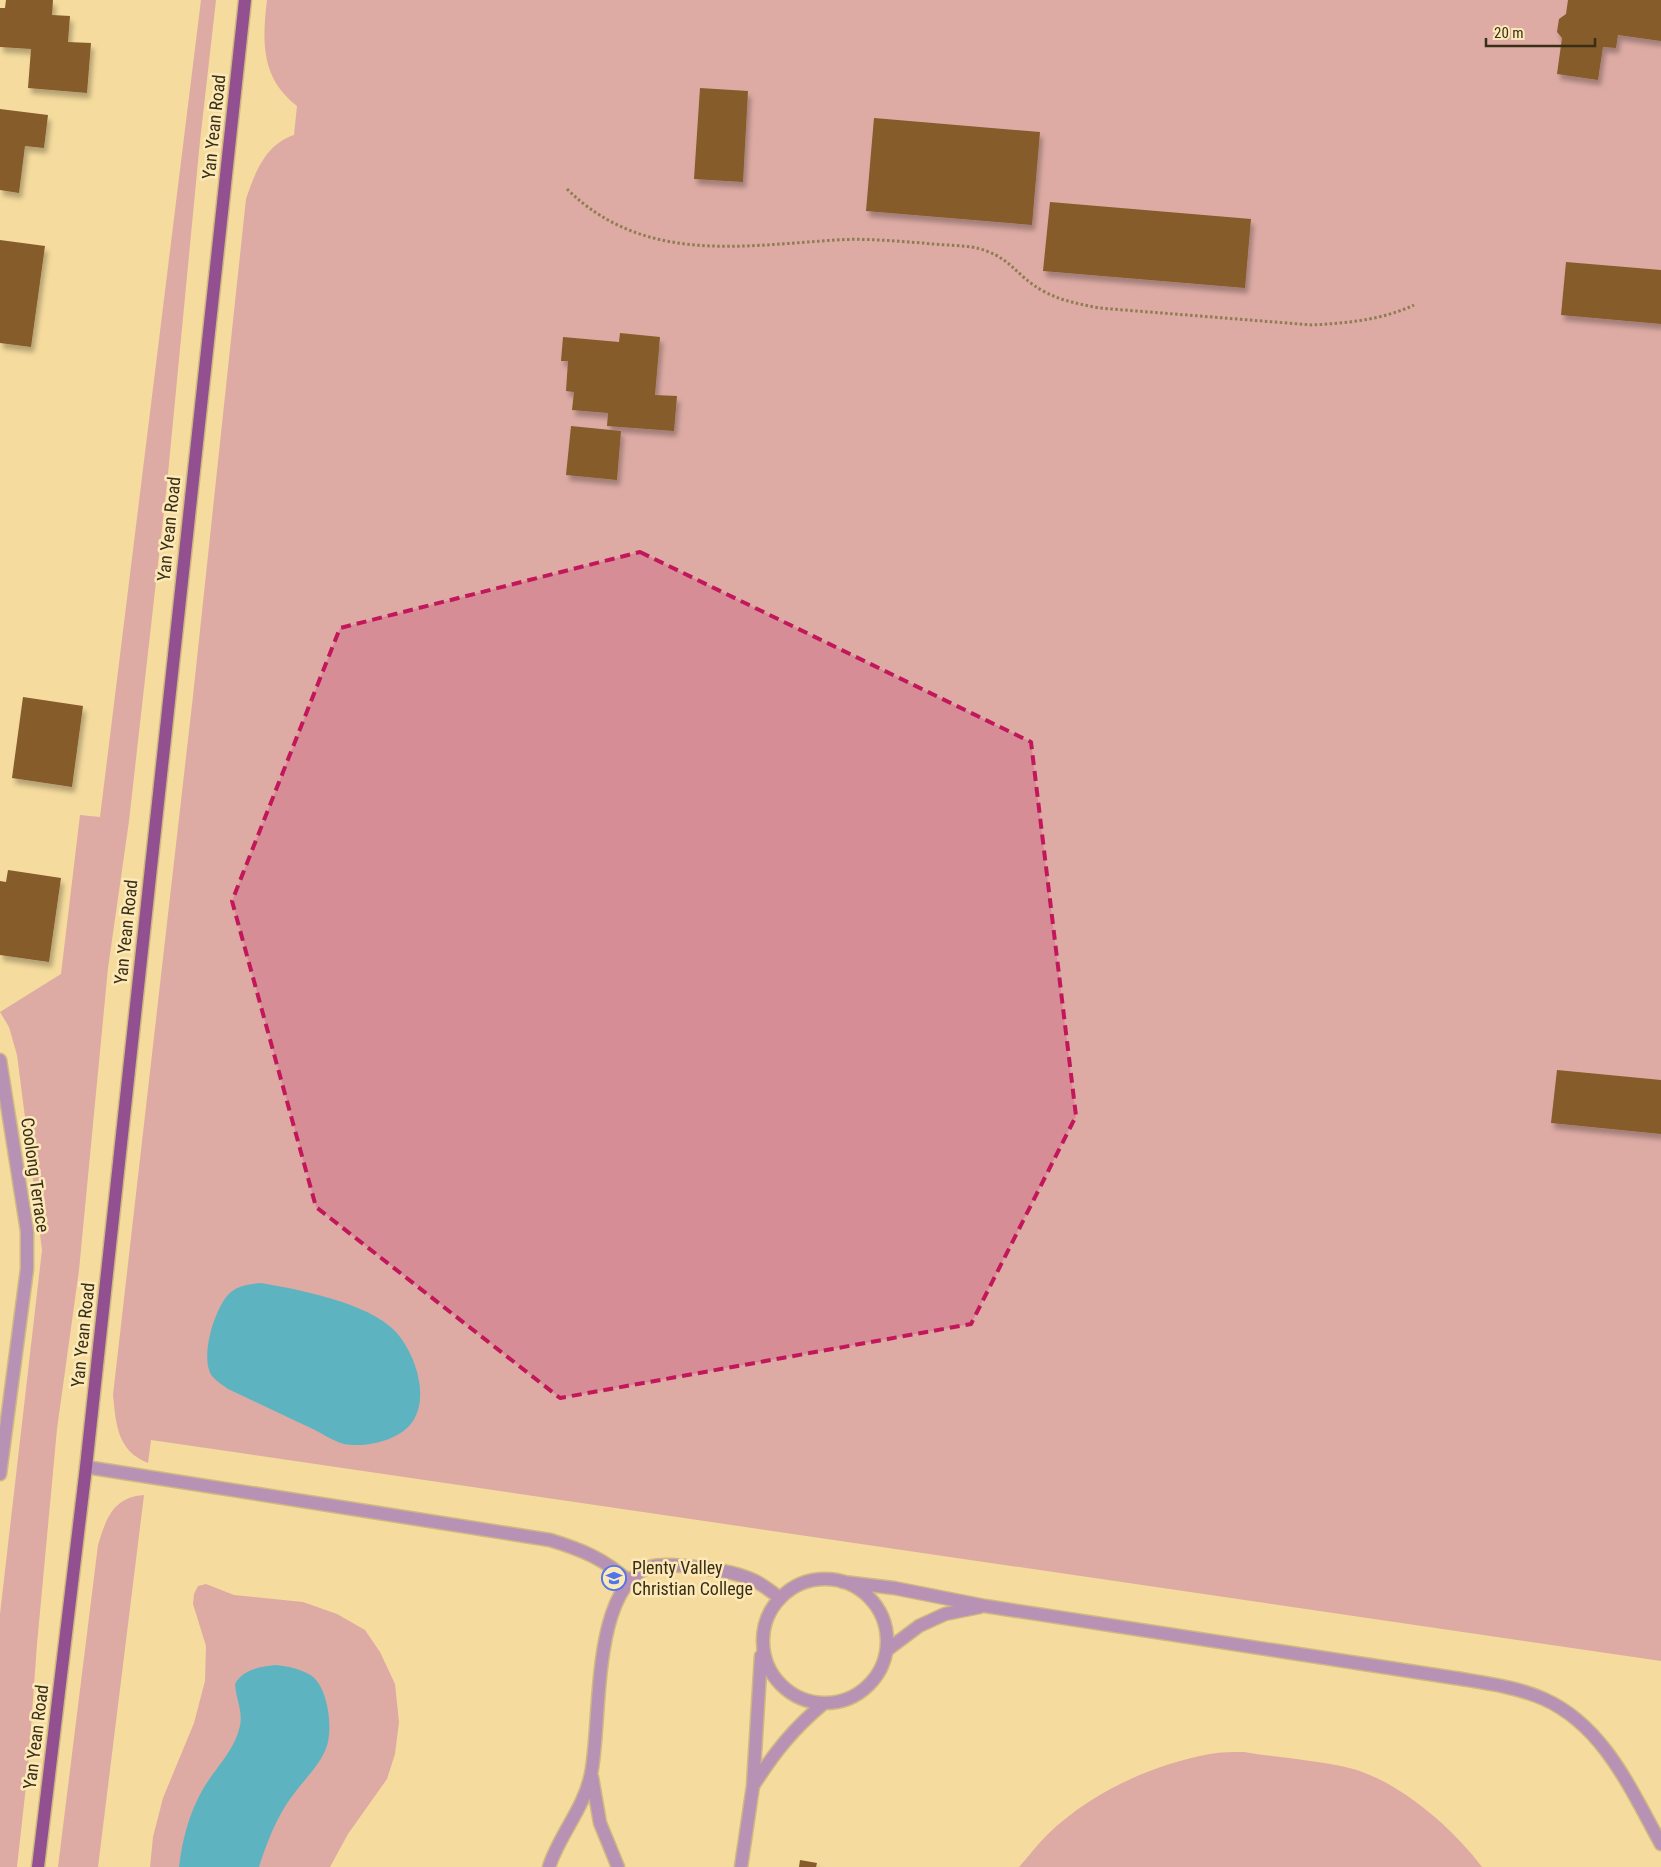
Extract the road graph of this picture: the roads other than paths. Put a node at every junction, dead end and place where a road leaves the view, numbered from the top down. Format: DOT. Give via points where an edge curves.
graph roads {
  1 [pos="245,0"];
  2 [pos="0,1060"];
  3 [pos="86,1467"];
  4 [pos="0,1474"];
  5 [pos="630,1582"];
  6 [pos="843,1582"];
  7 [pos="780,1598"];
  8 [pos="985,1606"];
  9 [pos="762,1647"];
  10 [pos="887,1650"];
  11 [pos="823,1704"];
  12 [pos="591,1774"];
  13 [pos="753,1786"];
  14 [pos="1661,1844"];
  15 [pos="38,1867"];
  16 [pos="549,1867"];
  17 [pos="618,1867"];
  18 [pos="741,1867"];
  1 -- 3 [label="main road, Yan Yean Road"];
  2 -- 4 [label="street, Coolong Terrace" via="27,1231 27,1269"];
  3 -- 5 [label="street" via="550,1540 588,1552"];
  3 -- 15 [label="main road, Yan Yean Road"];
  5 -- 7 [label="street" via="650,1567 700,1567 755,1581"];
  5 -- 12 [label="street" via="622,1590 605,1642"];
  6 -- 7 [label="street" via="809,1581 793,1587"];
  6 -- 8 [label="street" via="929,1593"];
  6 -- 10 [label="street" via="872,1600 887,1632"];
  7 -- 9 [label="street" via="769,1612 763,1629"];
  8 -- 10 [label="street" via="945,1614 919,1626"];
  8 -- 14 [label="street" via="1455,1678 1505,1687 1544,1699 1573,1715 1597,1738"];
  9 -- 11 [label="street" via="766,1665 776,1681 805,1701"];
  9 -- 13 [label="street"];
  10 -- 11 [label="street" via="882,1667 858,1694 841,1702"];
  11 -- 13 [label="street" via="795,1728"];
  12 -- 16 [label="street" via="573,1822"];
  12 -- 17 [label="street" via="600,1823"];
  13 -- 18 [label="street"];
}
